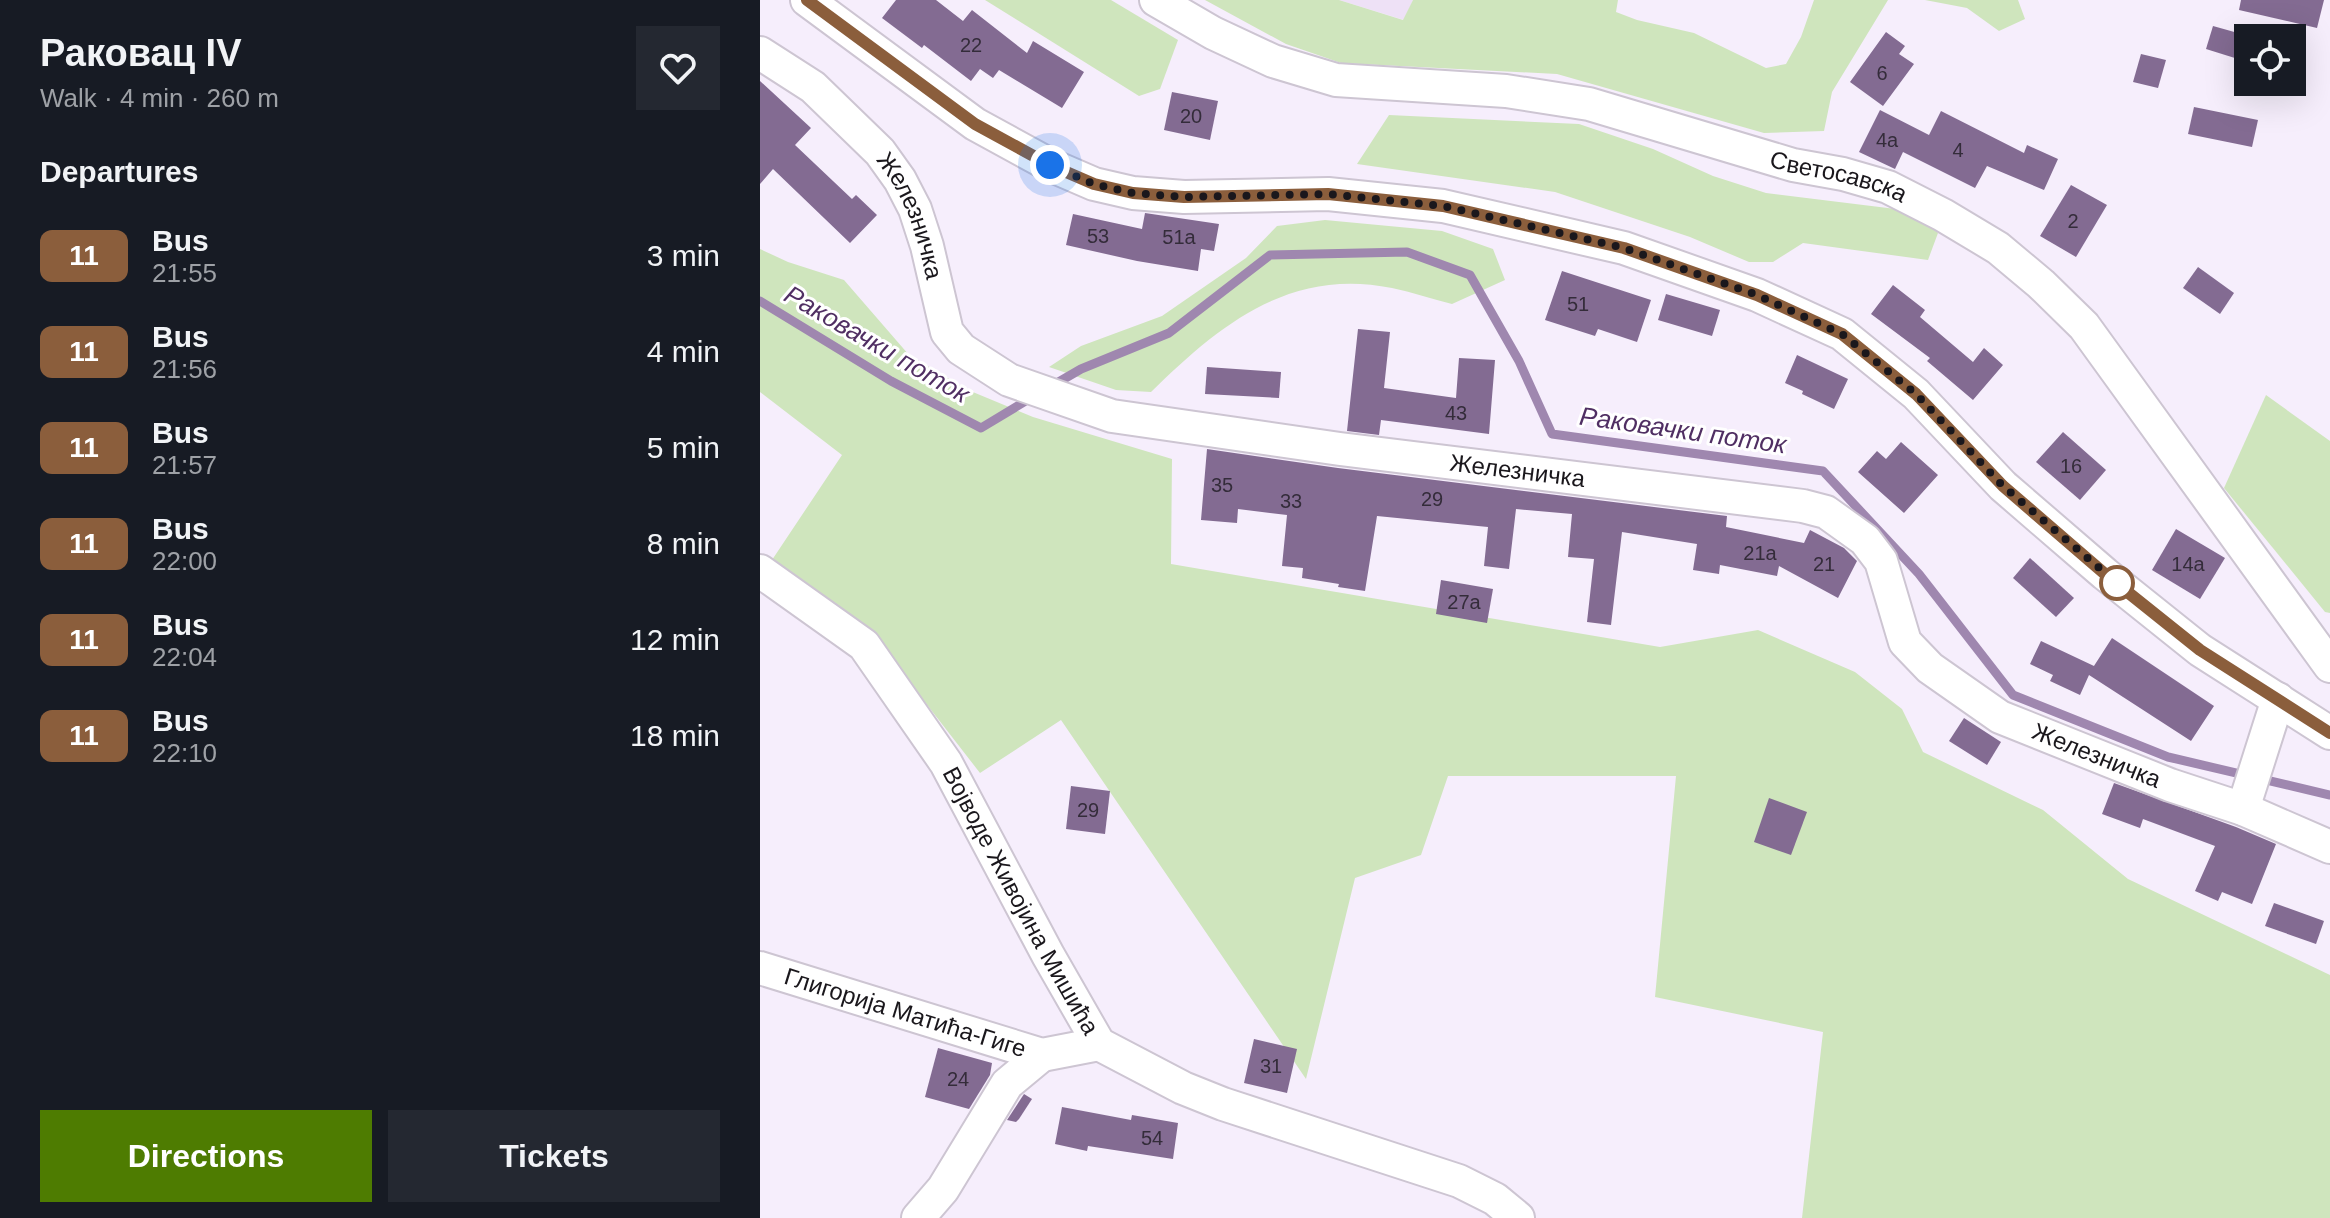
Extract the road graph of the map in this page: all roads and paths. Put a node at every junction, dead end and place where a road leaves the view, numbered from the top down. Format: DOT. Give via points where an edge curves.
graph roads {
  1 [pos="807,0"];
  2 [pos="1156,0"];
  3 [pos="760,53"];
  4 [pos="760,571"];
  5 [pos="2330,666"];
  6 [pos="2278,699"];
  7 [pos="2330,733"];
  8 [pos="2243,809"];
  9 [pos="2330,847"];
  10 [pos="760,968"];
  11 [pos="1099,1044"];
  12 [pos="1042,1055"];
  13 [pos="918,1218"];
  14 [pos="1518,1218"];
  1 -- 6 [label="street" via="975,124 1094,184 1184,197 1328,194 1443,206 1624,248 1757,295 1842,334 1916,394 2003,486 2105,574 2200,650"];
  2 -- 5 [label="street, Светосавска" via="1273,61 1336,80 1506,91 1589,104 1793,165 1888,187 1943,215 1998,248 2084,326"];
  3 -- 8 [label="street, Железничка" via="813,87 880,152 915,209 947,332 976,361 1009,380 1112,416 1826,512 1865,540 1881,561 1905,642 1930,668 2000,717"];
  4 -- 11 [label="street, Војводе Живојина Мишића" via="864,645 946,763"];
  6 -- 7 [label="street"];
  6 -- 8 [label="street"];
  8 -- 9 [label="street, Железничка"];
  10 -- 12 [label="street, Глигорија Матића-Гиге"];
  11 -- 12 [label="street, Глигорија Матића-Гиге"];
  11 -- 14 [label="street, Војводе Живојина Мишића" via="1223,1104 1459,1181"];
  12 -- 13 [label="street" via="1007,1084 943,1189"];
}
